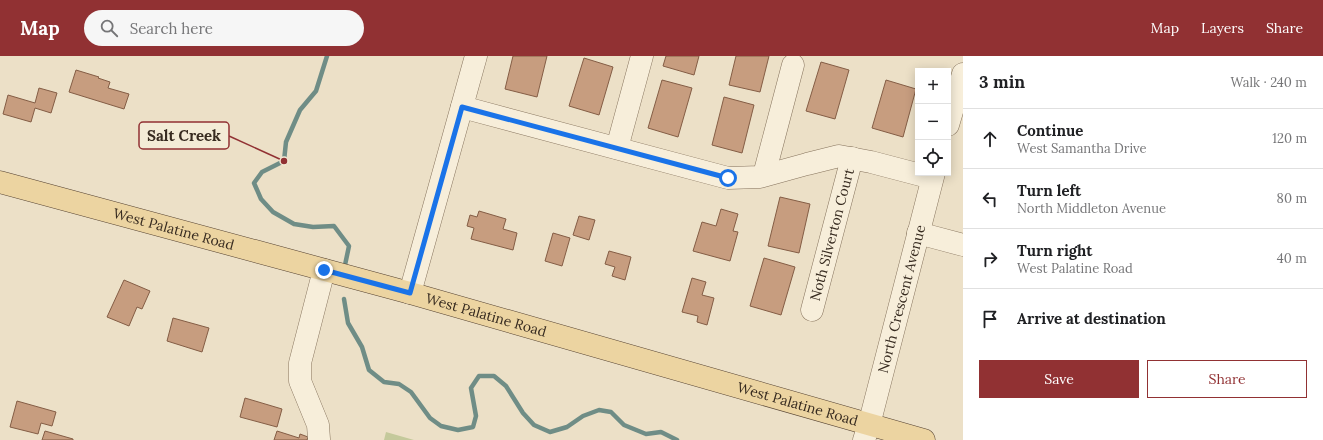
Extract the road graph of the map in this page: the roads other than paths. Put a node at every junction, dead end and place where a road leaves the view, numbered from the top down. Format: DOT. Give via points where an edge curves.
graph roads {
  1 [pos="476,56"];
  2 [pos="642,56"];
  3 [pos="793,65"];
  4 [pos="963,74"];
  5 [pos="462,107"];
  6 [pos="951,115"];
  7 [pos="617,148"];
  8 [pos="852,158"];
  9 [pos="915,172"];
  10 [pos="764,175"];
  11 [pos="933,176"];
  12 [pos="0,182"];
  13 [pos="918,233"];
  14 [pos="963,245"];
  15 [pos="324,270"];
  16 [pos="410,293"];
  17 [pos="812,310"];
  18 [pos="866,432"];
  19 [pos="319,439"];
  20 [pos="924,440"];
  1 -- 5 [label="street"];
  2 -- 7 [label="street"];
  3 -- 10 [label="street"];
  4 -- 6 [label="street"];
  5 -- 7 [label="street"];
  5 -- 16 [label="street"];
  7 -- 10 [label="street" via="728,178"];
  8 -- 9 [label="street"];
  8 -- 10 [label="street" via="839,156"];
  8 -- 17 [label="street, Noth Silverton Court"];
  11 -- 13 [label="street, North Crescent Avenue"];
  12 -- 15 [label="main road, West Palatine Road"];
  13 -- 14 [label="street"];
  13 -- 18 [label="street, North Crescent Avenue"];
  15 -- 16 [label="main road, West Palatine Road"];
  15 -- 19 [label="street" via="300,363 300,381 318,425"];
  16 -- 18 [label="main road, West Palatine Road"];
  18 -- 20 [label="main road, West Palatine Road"];
}
